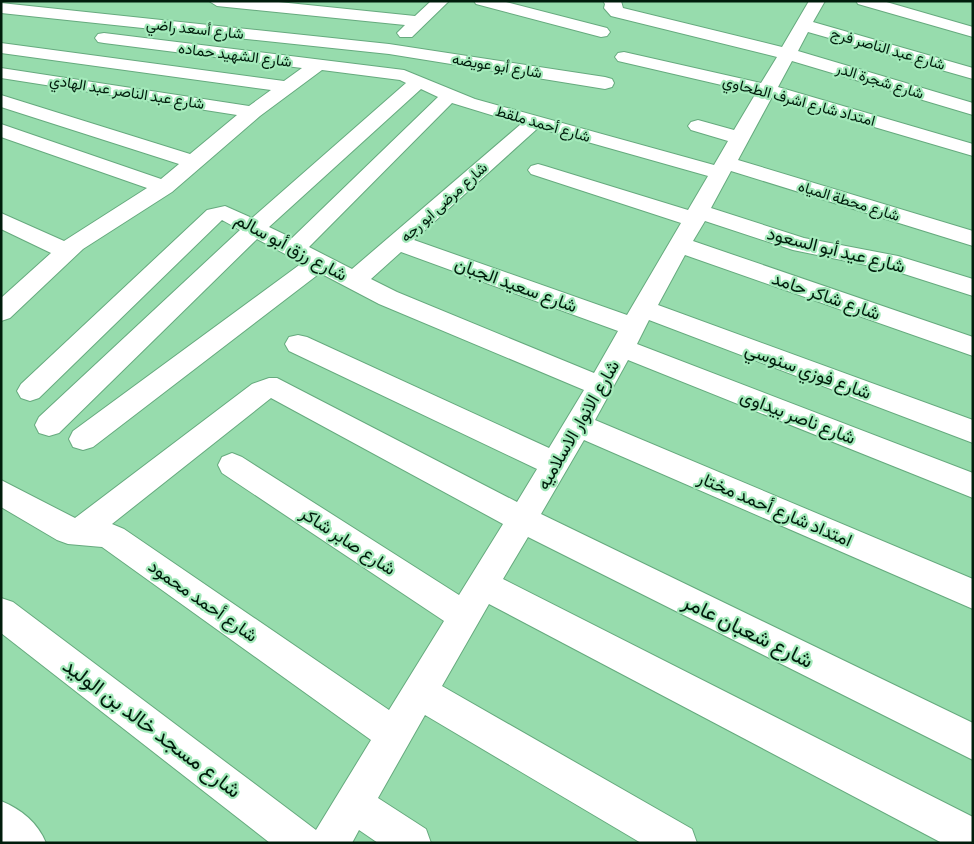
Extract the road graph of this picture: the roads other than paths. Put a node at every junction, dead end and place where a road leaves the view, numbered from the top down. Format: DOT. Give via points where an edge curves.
graph roads {
  1 [pos="217,1"];
  2 [pos="441,1"];
  3 [pos="482,1"];
  4 [pos="610,1"];
  5 [pos="817,1"];
  6 [pos="864,1"];
  7 [pos="1,8"];
  8 [pos="420,21"];
  9 [pos="804,25"];
  10 [pos="601,32"];
  11 [pos="973,32"];
  12 [pos="104,38"];
  13 [pos="1,48"];
  14 [pos="389,49"];
  15 [pos="788,54"];
  16 [pos="624,57"];
  17 [pos="318,65"];
  18 [pos="367,70"];
  19 [pos="1,73"];
  20 [pos="973,74"];
  21 [pos="419,81"];
  22 [pos="606,83"];
  23 [pos="286,87"];
  24 [pos="768,90"];
  25 [pos="450,95"];
  26 [pos="1,101"];
  27 [pos="973,109"];
  28 [pos="253,112"];
  29 [pos="534,122"];
  30 [pos="698,126"];
  31 [pos="1,130"];
  32 [pos="741,138"];
  33 [pos="973,150"];
  34 [pos="194,162"];
  35 [pos="724,168"];
  36 [pos="538,170"];
  37 [pos="164,187"];
  38 [pos="698,216"];
  39 [pos="1,220"];
  40 [pos="256,227"];
  41 [pos="973,239"];
  42 [pos="398,243"];
  43 [pos="680,245"];
  44 [pos="295,248"];
  45 [pos="67,252"];
  46 [pos="320,262"];
  47 [pos="354,281"];
  48 [pos="973,288"];
  49 [pos="1,312"];
  50 [pos="634,328"];
  51 [pos="298,344"];
  52 [pos="973,347"];
  53 [pos="600,386"];
  54 [pos="30,390"];
  55 [pos="49,425"];
  56 [pos="578,425"];
  57 [pos="973,432"];
  58 [pos="83,439"];
  59 [pos="555,464"];
  60 [pos="232,465"];
  61 [pos="973,486"];
  62 [pos="1,492"];
  63 [pos="523,520"];
  64 [pos="81,531"];
  65 [pos="483,585"];
  66 [pos="973,594"];
  67 [pos="1,612"];
  68 [pos="464,616"];
  69 [pos="420,692"];
  70 [pos="394,736"];
  71 [pos="973,742"];
  72 [pos="353,804"];
  73 [pos="1,820"];
  74 [pos="973,838"];
  75 [pos="27,843"];
  76 [pos="302,843"];
  77 [pos="330,843"];
  78 [pos="412,843"];
  79 [pos="678,843"];
  1 -- 8 [label="street"];
  2 -- 8 [label="street"];
  3 -- 10 [label="street"];
  4 -- 15 [label="street, شارع شجرة الدر" via="617,12"];
  5 -- 9 [label="street, شارع الانوار الاسلاميه"];
  6 -- 11 [label="street"];
  7 -- 14 [label="street, شارع أسعد راضي"];
  8 -- 14 [label="street"];
  9 -- 15 [label="street, شارع الانوار الاسلاميه"];
  9 -- 20 [label="street, شارع عبد الناصر فرج"];
  12 -- 17 [label="street, شارع الشهيد حماده"];
  13 -- 23 [label="street"];
  14 -- 18 [label="street"];
  14 -- 22 [label="street, شارع أبو عويضه"];
  15 -- 24 [label="street, شارع الانوار الاسلاميه"];
  15 -- 27 [label="street, شارع شجرة الدر"];
  16 -- 24 [label="street, امتداد شارع اشرف الطحاوي"];
  17 -- 18 [label="street, شارع الشهيد حماده"];
  17 -- 23 [label="street"];
  18 -- 21 [label="street, شارع أحمد ملقط" via="404,75"];
  19 -- 28 [label="street, شارع عبد الناصر عبد الهادي"];
  21 -- 25 [label="street, شارع أحمد ملقط"];
  21 -- 40 [label="street"];
  23 -- 28 [label="street"];
  24 -- 32 [label="street, شارع الانوار الاسلاميه"];
  24 -- 33 [label="street, امتداد شارع اشرف الطحاوي"];
  25 -- 29 [label="street, شارع أحمد ملقط"];
  25 -- 44 [label="street"];
  26 -- 34 [label="street"];
  28 -- 34 [label="street"];
  29 -- 35 [label="street, شارع أحمد ملقط"];
  29 -- 42 [label="street, شارع مرضى ابو رجه"];
  30 -- 32 [label="street"];
  31 -- 37 [label="street"];
  32 -- 35 [label="street, شارع الانوار الاسلاميه"];
  34 -- 37 [label="street"];
  35 -- 38 [label="street, شارع الانوار الاسلاميه"];
  35 -- 41 [label="street, شارع محطة المياه"];
  36 -- 38 [label="street, شارع عيد أبو السعود"];
  37 -- 45 [label="street"];
  38 -- 43 [label="street, شارع الانوار الاسلاميه"];
  38 -- 48 [label="street, شارع عيد أبو السعود" via="800,245 898,264"];
  39 -- 45 [label="street"];
  40 -- 44 [label="street, شارع رزق أبو سالم"];
  40 -- 54 [label="street, شارع رزق أبو سالم" via="225,213 215,216"];
  40 -- 55 [label="street"];
  42 -- 47 [label="street, شارع مرضى ابو رجه"];
  42 -- 50 [label="street, شارع سعيد الجبان"];
  43 -- 50 [label="street, شارع الانوار الاسلاميه"];
  43 -- 52 [label="street, شارع شاكر حامد"];
  44 -- 46 [label="street, شارع رزق أبو سالم"];
  45 -- 49 [label="street"];
  46 -- 47 [label="street, شارع رزق أبو سالم"];
  46 -- 58 [label="street"];
  47 -- 53 [label="street, شارع رزق أبو سالم" via="426,315"];
  50 -- 53 [label="street, شارع الانوار الاسلاميه"];
  50 -- 57 [label="street, شارع فوزي سنوسي"];
  50 -- 61 [label="street, شارع ناصر بيداوى"];
  51 -- 59 [label="street"];
  53 -- 56 [label="street, شارع الانوار الاسلاميه"];
  56 -- 59 [label="street, شارع الانوار الاسلاميه"];
  56 -- 66 [label="street, امتداد شارع أحمد مختار"];
  59 -- 63 [label="street, شارع الانوار الاسلاميه"];
  60 -- 68 [label="street, شارع صابر شاكر"];
  62 -- 64 [label="street, شارع أحمد محمود" via="68,531"];
  63 -- 64 [label="street, شارع شعبان عامر" via="277,388 269,388"];
  63 -- 65 [label="street, شارع الانوار الاسلاميه"];
  63 -- 71 [label="street, شارع شعبان عامر"];
  64 -- 70 [label="street, شارع أحمد محمود" via="113,538"];
  65 -- 68 [label="street, شارع الانوار الاسلاميه"];
  65 -- 74 [label="street"];
  67 -- 76 [label="street, شارع مسجد خالد بن الوليد"];
  68 -- 69 [label="street, شارع الانوار الاسلاميه"];
  69 -- 70 [label="street, شارع الانوار الاسلاميه"];
  69 -- 79 [label="street"];
  70 -- 72 [label="street, شارع الانوار الاسلاميه"];
  72 -- 77 [label="street, شارع الانوار الاسلاميه"];
  72 -- 78 [label="street"];
  73 -- 75 [label="street"];
}
